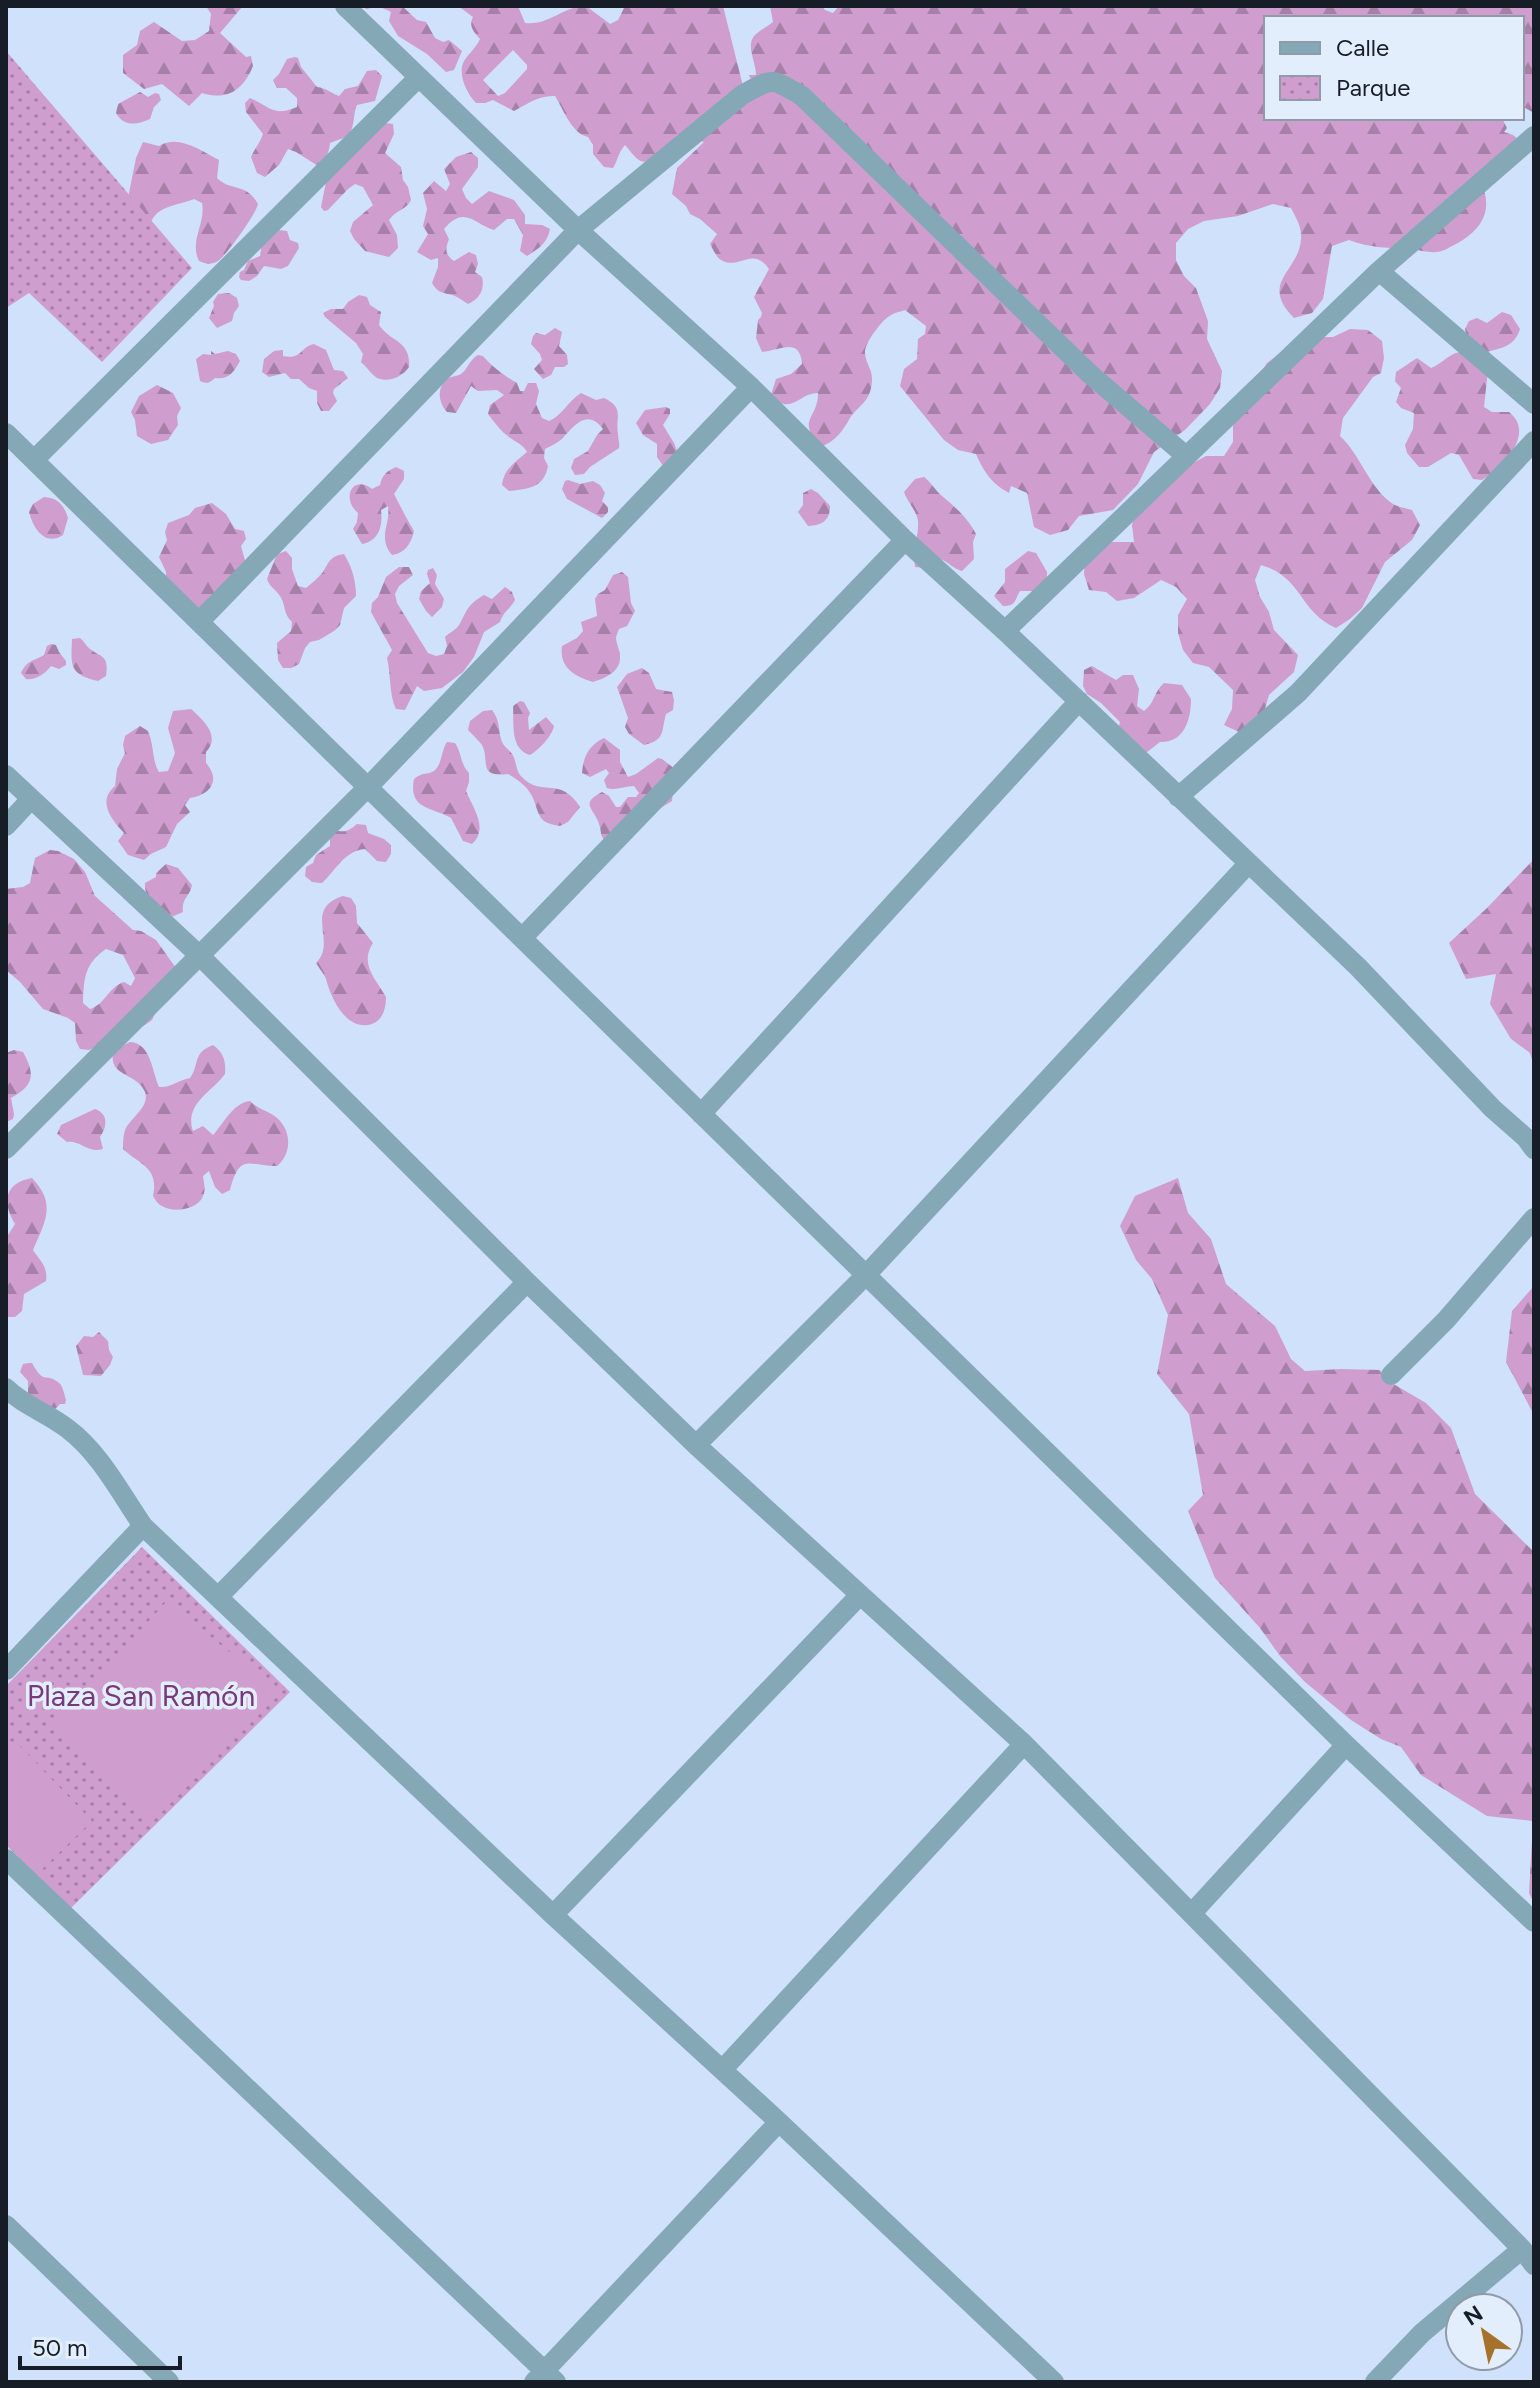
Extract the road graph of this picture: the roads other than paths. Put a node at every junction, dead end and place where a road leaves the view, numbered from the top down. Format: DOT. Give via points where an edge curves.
graph roads {
  1 [pos="345,6"];
  2 [pos="419,77"];
  3 [pos="1534,136"];
  4 [pos="578,230"];
  5 [pos="1379,271"];
  6 [pos="751,387"];
  7 [pos="1534,404"];
  8 [pos="6,433"];
  9 [pos="1534,441"];
  10 [pos="1186,456"];
  11 [pos="34,460"];
  12 [pos="905,540"];
  13 [pos="199,622"];
  14 [pos="1005,631"];
  15 [pos="1079,701"];
  16 [pos="6,775"];
  17 [pos="368,787"];
  18 [pos="1178,797"];
  19 [pos="31,799"];
  20 [pos="6,826"];
  21 [pos="1248,864"];
  22 [pos="522,938"];
  23 [pos="200,956"];
  24 [pos="701,1114"];
  25 [pos="1531,1141"];
  26 [pos="6,1149"];
  27 [pos="1534,1218"];
  28 [pos="866,1275"];
  29 [pos="527,1282"];
  30 [pos="1391,1375"];
  31 [pos="6,1388"];
  32 [pos="696,1445"];
  33 [pos="143,1526"];
  34 [pos="860,1595"];
  35 [pos="218,1597"];
  36 [pos="6,1670"];
  37 [pos="1024,1744"];
  38 [pos="1346,1745"];
  39 [pos="6,1859"];
  40 [pos="1192,1913"];
  41 [pos="553,1915"];
  42 [pos="1534,1922"];
  43 [pos="723,2069"];
  44 [pos="779,2122"];
  45 [pos="6,2225"];
  46 [pos="1528,2257"];
  47 [pos="545,2378"];
  48 [pos="169,2382"];
  49 [pos="1054,2382"];
  50 [pos="1375,2382"];
  1 -- 2 [label="street"];
  2 -- 4 [label="street"];
  2 -- 11 [label="street"];
  3 -- 5 [label="street"];
  4 -- 6 [label="street"];
  4 -- 10 [label="street" via="742,95 776,81 802,96 1091,375"];
  4 -- 13 [label="street"];
  5 -- 7 [label="street"];
  5 -- 10 [label="street"];
  6 -- 12 [label="street"];
  6 -- 17 [label="street"];
  8 -- 11 [label="street"];
  9 -- 18 [label="street" via="1298,693"];
  10 -- 14 [label="street"];
  11 -- 13 [label="street"];
  12 -- 14 [label="street"];
  12 -- 22 [label="street"];
  13 -- 17 [label="street"];
  14 -- 15 [label="street"];
  15 -- 18 [label="street"];
  15 -- 24 [label="street"];
  16 -- 19 [label="street"];
  17 -- 22 [label="street"];
  17 -- 23 [label="street"];
  18 -- 21 [label="street"];
  19 -- 20 [label="street"];
  19 -- 23 [label="street"];
  21 -- 25 [label="street"];
  21 -- 28 [label="street"];
  22 -- 24 [label="street"];
  23 -- 26 [label="street"];
  23 -- 29 [label="street"];
  24 -- 28 [label="street"];
  27 -- 30 [label="street"];
  28 -- 32 [label="street"];
  28 -- 38 [label="street"];
  29 -- 32 [label="street"];
  29 -- 35 [label="street"];
  31 -- 33 [label="street" via="69,1429 98,1460"];
  32 -- 34 [label="street"];
  33 -- 35 [label="street"];
  33 -- 36 [label="street"];
  34 -- 37 [label="street"];
  34 -- 41 [label="street"];
  35 -- 41 [label="street"];
  37 -- 40 [label="street"];
  37 -- 43 [label="street"];
  38 -- 40 [label="street"];
  38 -- 42 [label="street"];
  39 -- 47 [label="street"];
  40 -- 46 [label="street"];
  41 -- 43 [label="street"];
  43 -- 44 [label="street"];
  44 -- 47 [label="street"];
  44 -- 49 [label="street"];
  45 -- 48 [label="street"];
  46 -- 50 [label="street" via="1422,2333"];
}
